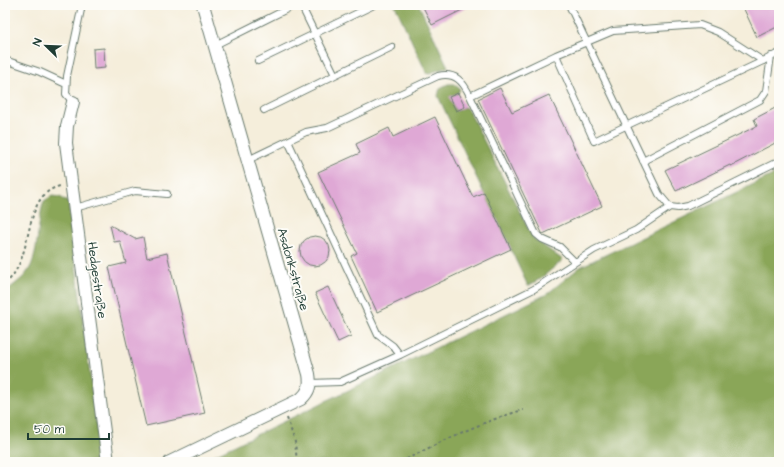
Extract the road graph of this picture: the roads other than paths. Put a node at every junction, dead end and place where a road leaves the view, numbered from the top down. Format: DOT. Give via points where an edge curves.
graph roads {
  1 [pos="82,5"];
  2 [pos="203,5"];
  3 [pos="295,5"];
  4 [pos="301,5"];
  5 [pos="569,5"];
  6 [pos="372,6"];
  7 [pos="315,33"];
  8 [pos="587,42"];
  9 [pos="214,45"];
  10 [pos="392,47"];
  11 [pos="779,53"];
  12 [pos="556,55"];
  13 [pos="771,56"];
  14 [pos="5,60"];
  15 [pos="258,61"];
  16 [pos="763,61"];
  17 [pos="335,75"];
  18 [pos="66,84"];
  19 [pos="470,96"];
  20 [pos="73,102"];
  21 [pos="264,110"];
  22 [pos="627,126"];
  23 [pos="288,141"];
  24 [pos="248,160"];
  25 [pos="643,161"];
  26 [pos="779,162"];
  27 [pos="167,194"];
  28 [pos="75,208"];
  29 [pos="670,208"];
  30 [pos="575,262"];
  31 [pos="400,355"];
  32 [pos="310,383"];
  33 [pos="108,462"];
  34 [pos="170,462"];
  1 -- 18 [label="lane"];
  2 -- 9 [label="street, Asdonkstraße"];
  3 -- 9 [label="lane"];
  4 -- 7 [label="lane"];
  5 -- 8 [label="lane"];
  6 -- 7 [label="lane"];
  7 -- 15 [label="lane"];
  7 -- 17 [label="lane"];
  8 -- 12 [label="lane"];
  8 -- 16 [label="lane" via="604,33 622,29 700,25 718,32"];
  8 -- 22 [label="lane"];
  9 -- 24 [label="street, Asdonkstraße"];
  10 -- 17 [label="lane"];
  11 -- 13 [label="lane"];
  12 -- 19 [label="lane"];
  12 -- 22 [label="lane" via="594,141"];
  13 -- 16 [label="lane"];
  13 -- 25 [label="lane" via="766,91 760,100"];
  14 -- 18 [label="lane"];
  16 -- 22 [label="lane"];
  17 -- 21 [label="lane"];
  18 -- 20 [label="lane" via="66,94"];
  19 -- 23 [label="lane" via="458,77 445,75 326,128 311,131"];
  19 -- 30 [label="lane" via="536,234 542,240 560,247"];
  20 -- 28 [label="street, Hedgestraße" via="66,126 66,143"];
  22 -- 25 [label="lane"];
  23 -- 24 [label="lane"];
  23 -- 31 [label="lane" via="378,335"];
  24 -- 32 [label="street, Asdonkstraße"];
  25 -- 29 [label="lane" via="659,194"];
  26 -- 29 [label="lane" via="688,206"];
  27 -- 28 [label="lane" via="135,191"];
  28 -- 33 [label="street, Hedgestraße"];
  29 -- 30 [label="lane" via="636,230"];
  30 -- 31 [label="lane" via="534,289"];
  31 -- 32 [label="lane" via="340,382"];
  32 -- 34 [label="street" via="305,396"];
}
